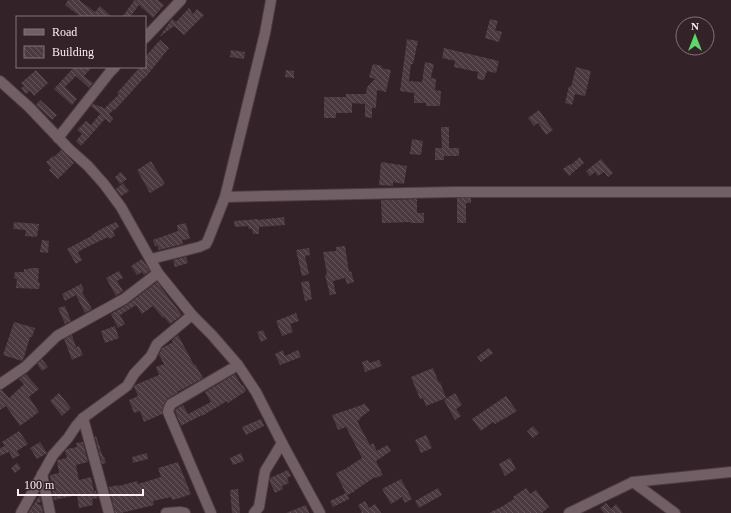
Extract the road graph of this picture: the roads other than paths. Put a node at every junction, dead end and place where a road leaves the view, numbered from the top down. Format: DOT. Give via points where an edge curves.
graph roads {
  1 [pos="181,0"];
  2 [pos="271,0"];
  3 [pos="146,37"];
  4 [pos="114,68"];
  5 [pos="0,82"];
  6 [pos="58,138"];
  7 [pos="731,192"];
  8 [pos="225,197"];
  9 [pos="151,259"];
  10 [pos="158,273"];
  11 [pos="192,315"];
  12 [pos="238,365"];
  13 [pos="0,384"];
  14 [pos="83,418"];
  15 [pos="282,442"];
  16 [pos="731,472"];
  17 [pos="42,474"];
  18 [pos="633,482"];
  19 [pos="21,513"];
  20 [pos="50,513"];
  21 [pos="109,513"];
  22 [pos="166,513"];
  23 [pos="185,513"];
  24 [pos="211,513"];
  25 [pos="254,513"];
  26 [pos="320,513"];
  27 [pos="569,513"];
  28 [pos="675,513"];
  1 -- 3 [label="street"];
  2 -- 8 [label="street"];
  4 -- 6 [label="street"];
  5 -- 6 [label="street" via="29,107"];
  6 -- 9 [label="street" via="104,184"];
  7 -- 8 [label="street" via="454,192"];
  8 -- 9 [label="street" via="206,244"];
  9 -- 10 [label="street"];
  10 -- 11 [label="street"];
  10 -- 13 [label="street" via="124,299 57,336 25,366"];
  11 -- 12 [label="street"];
  11 -- 14 [label="street" via="157,344 151,356 134,374 127,386"];
  12 -- 15 [label="street" via="256,392"];
  12 -- 24 [label="street" via="172,404 168,412"];
  14 -- 17 [label="street" via="53,455"];
  14 -- 21 [label="street"];
  15 -- 25 [label="street" via="265,471 259,507"];
  15 -- 26 [label="street"];
  16 -- 18 [label="street"];
  17 -- 19 [label="street"];
  17 -- 20 [label="street"];
  18 -- 27 [label="street"];
  18 -- 28 [label="street"];
  22 -- 23 [label="street"];
}
